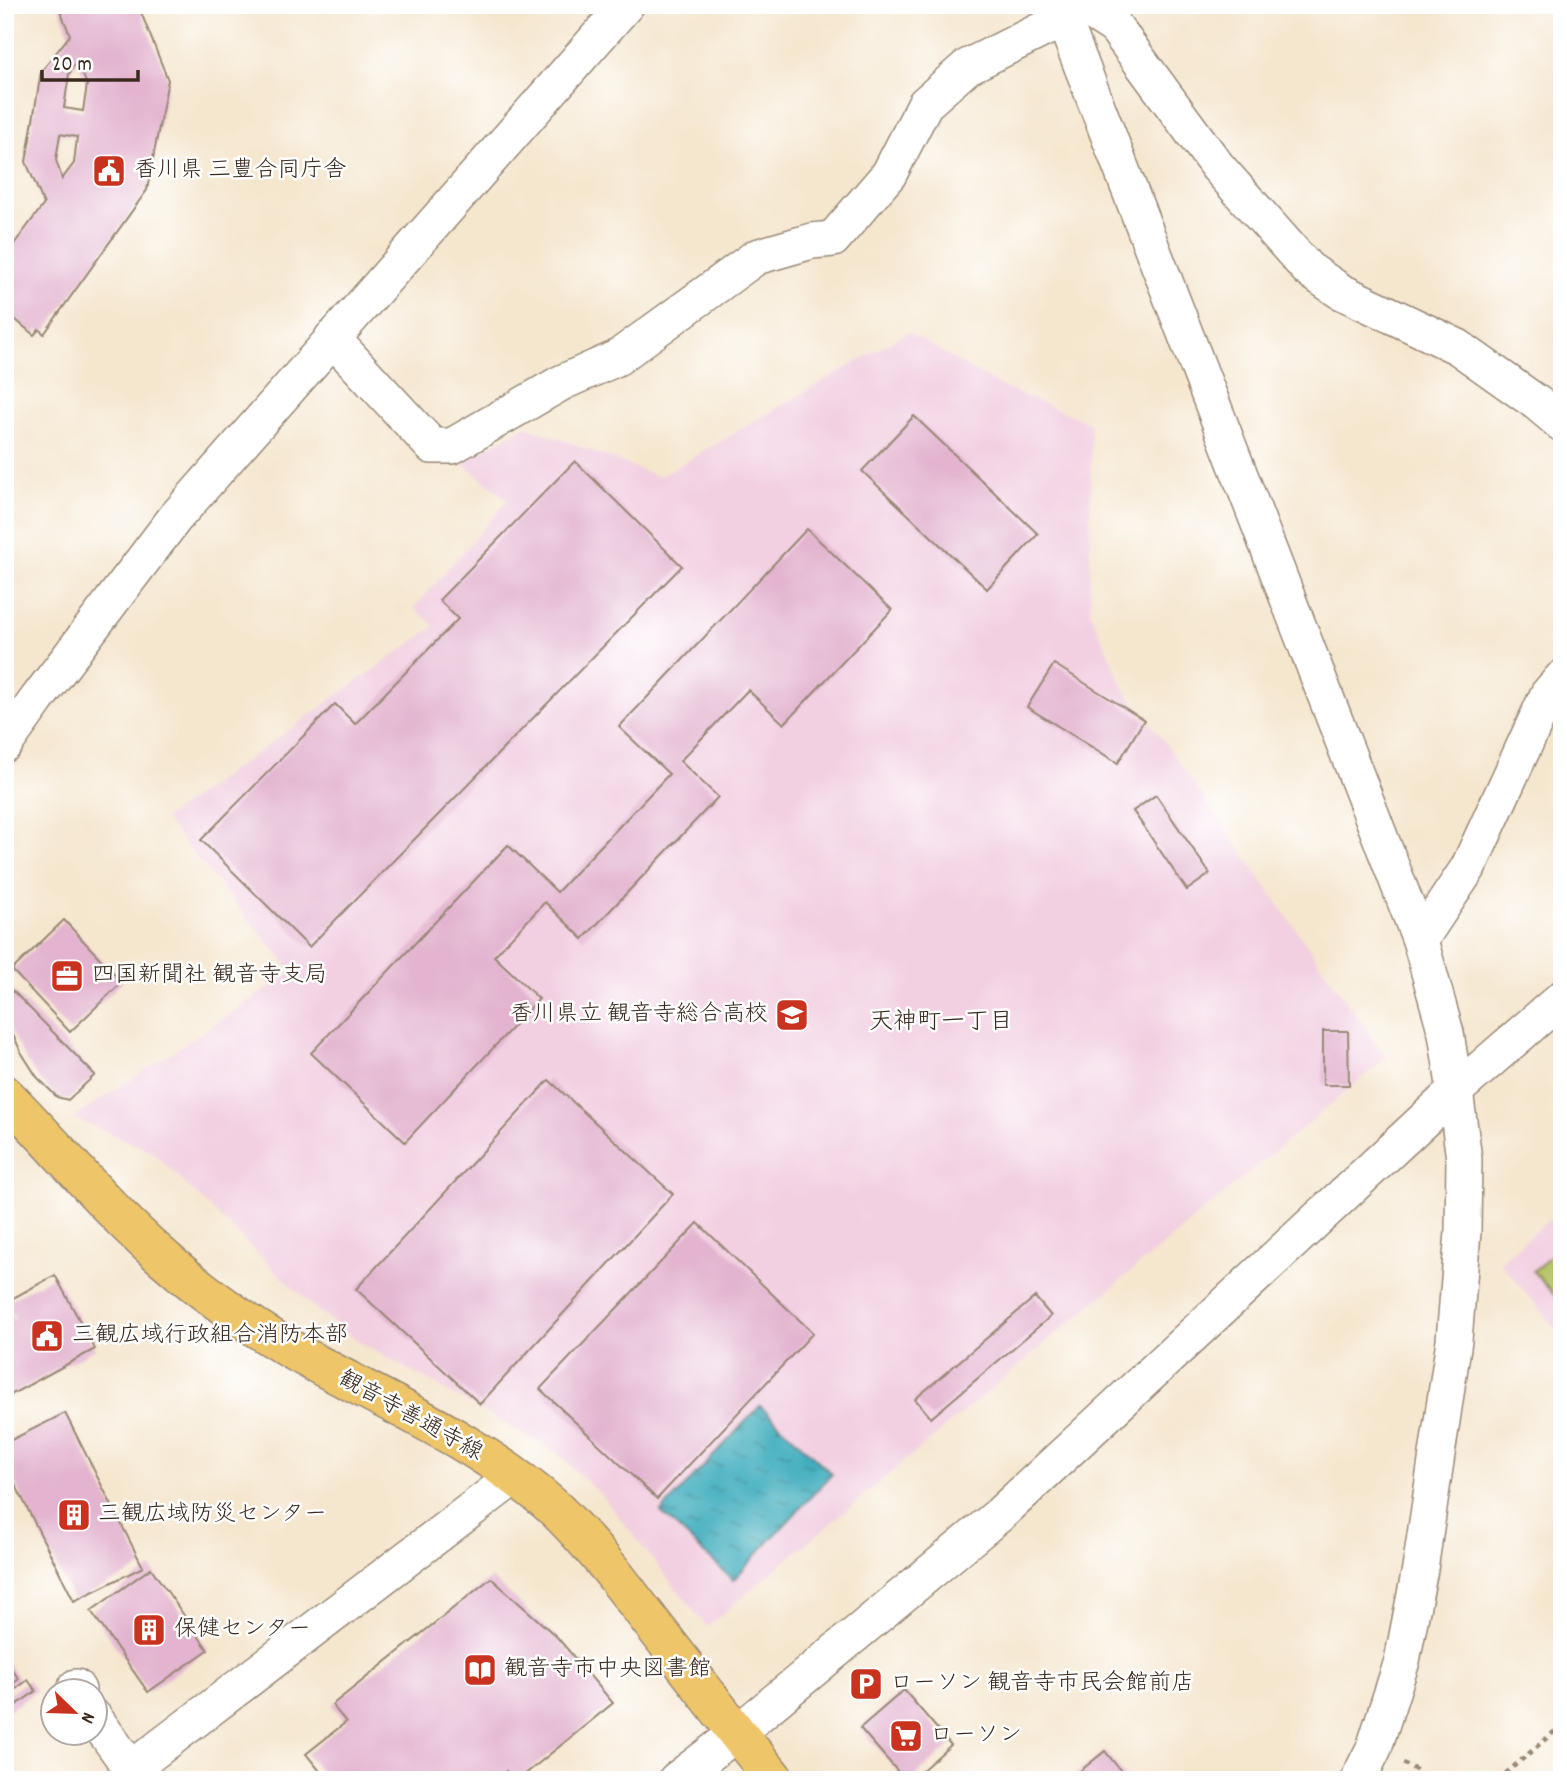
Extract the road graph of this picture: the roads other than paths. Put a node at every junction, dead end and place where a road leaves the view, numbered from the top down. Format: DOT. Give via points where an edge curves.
graph roads {
  1 [pos="626,5"];
  2 [pos="1068,10"];
  3 [pos="332,338"];
  4 [pos="1562,424"];
  5 [pos="1562,678"];
  6 [pos="5,744"];
  7 [pos="1420,940"];
  8 [pos="1562,998"];
  9 [pos="1455,1091"];
  10 [pos="5,1094"];
  11 [pos="514,1477"];
  12 [pos="737,1733"];
  13 [pos="108,1736"];
  14 [pos="135,1774"];
  15 [pos="676,1780"];
  16 [pos="775,1780"];
  17 [pos="1358,1780"];
  1 -- 3 [label="street"];
  2 -- 3 [label="street" via="967,67 925,104 889,174 833,239 757,257 617,358 561,383 452,446 432,446"];
  2 -- 4 [label="street" via="1115,27 1217,166 1308,268 1340,291 1458,347"];
  2 -- 7 [label="street"];
  3 -- 6 [label="street" via="175,518"];
  5 -- 7 [label="street" via="1548,694 1468,868"];
  7 -- 9 [label="street" via="1446,1033"];
  8 -- 9 [label="street"];
  9 -- 12 [label="street" via="999,1515"];
  9 -- 17 [label="street" via="1464,1159 1464,1232 1454,1340 1402,1661 1374,1748"];
  10 -- 11 [label="main road, 観音寺善通寺線" via="105,1201 198,1288 311,1362 457,1439"];
  11 -- 12 [label="main road, 観音寺善通寺線" via="552,1506 587,1543"];
  11 -- 14 [label="street"];
  12 -- 15 [label="street"];
  12 -- 16 [label="main road, 観音寺善通寺線"];
  13 -- 14 [label="street"];
}
